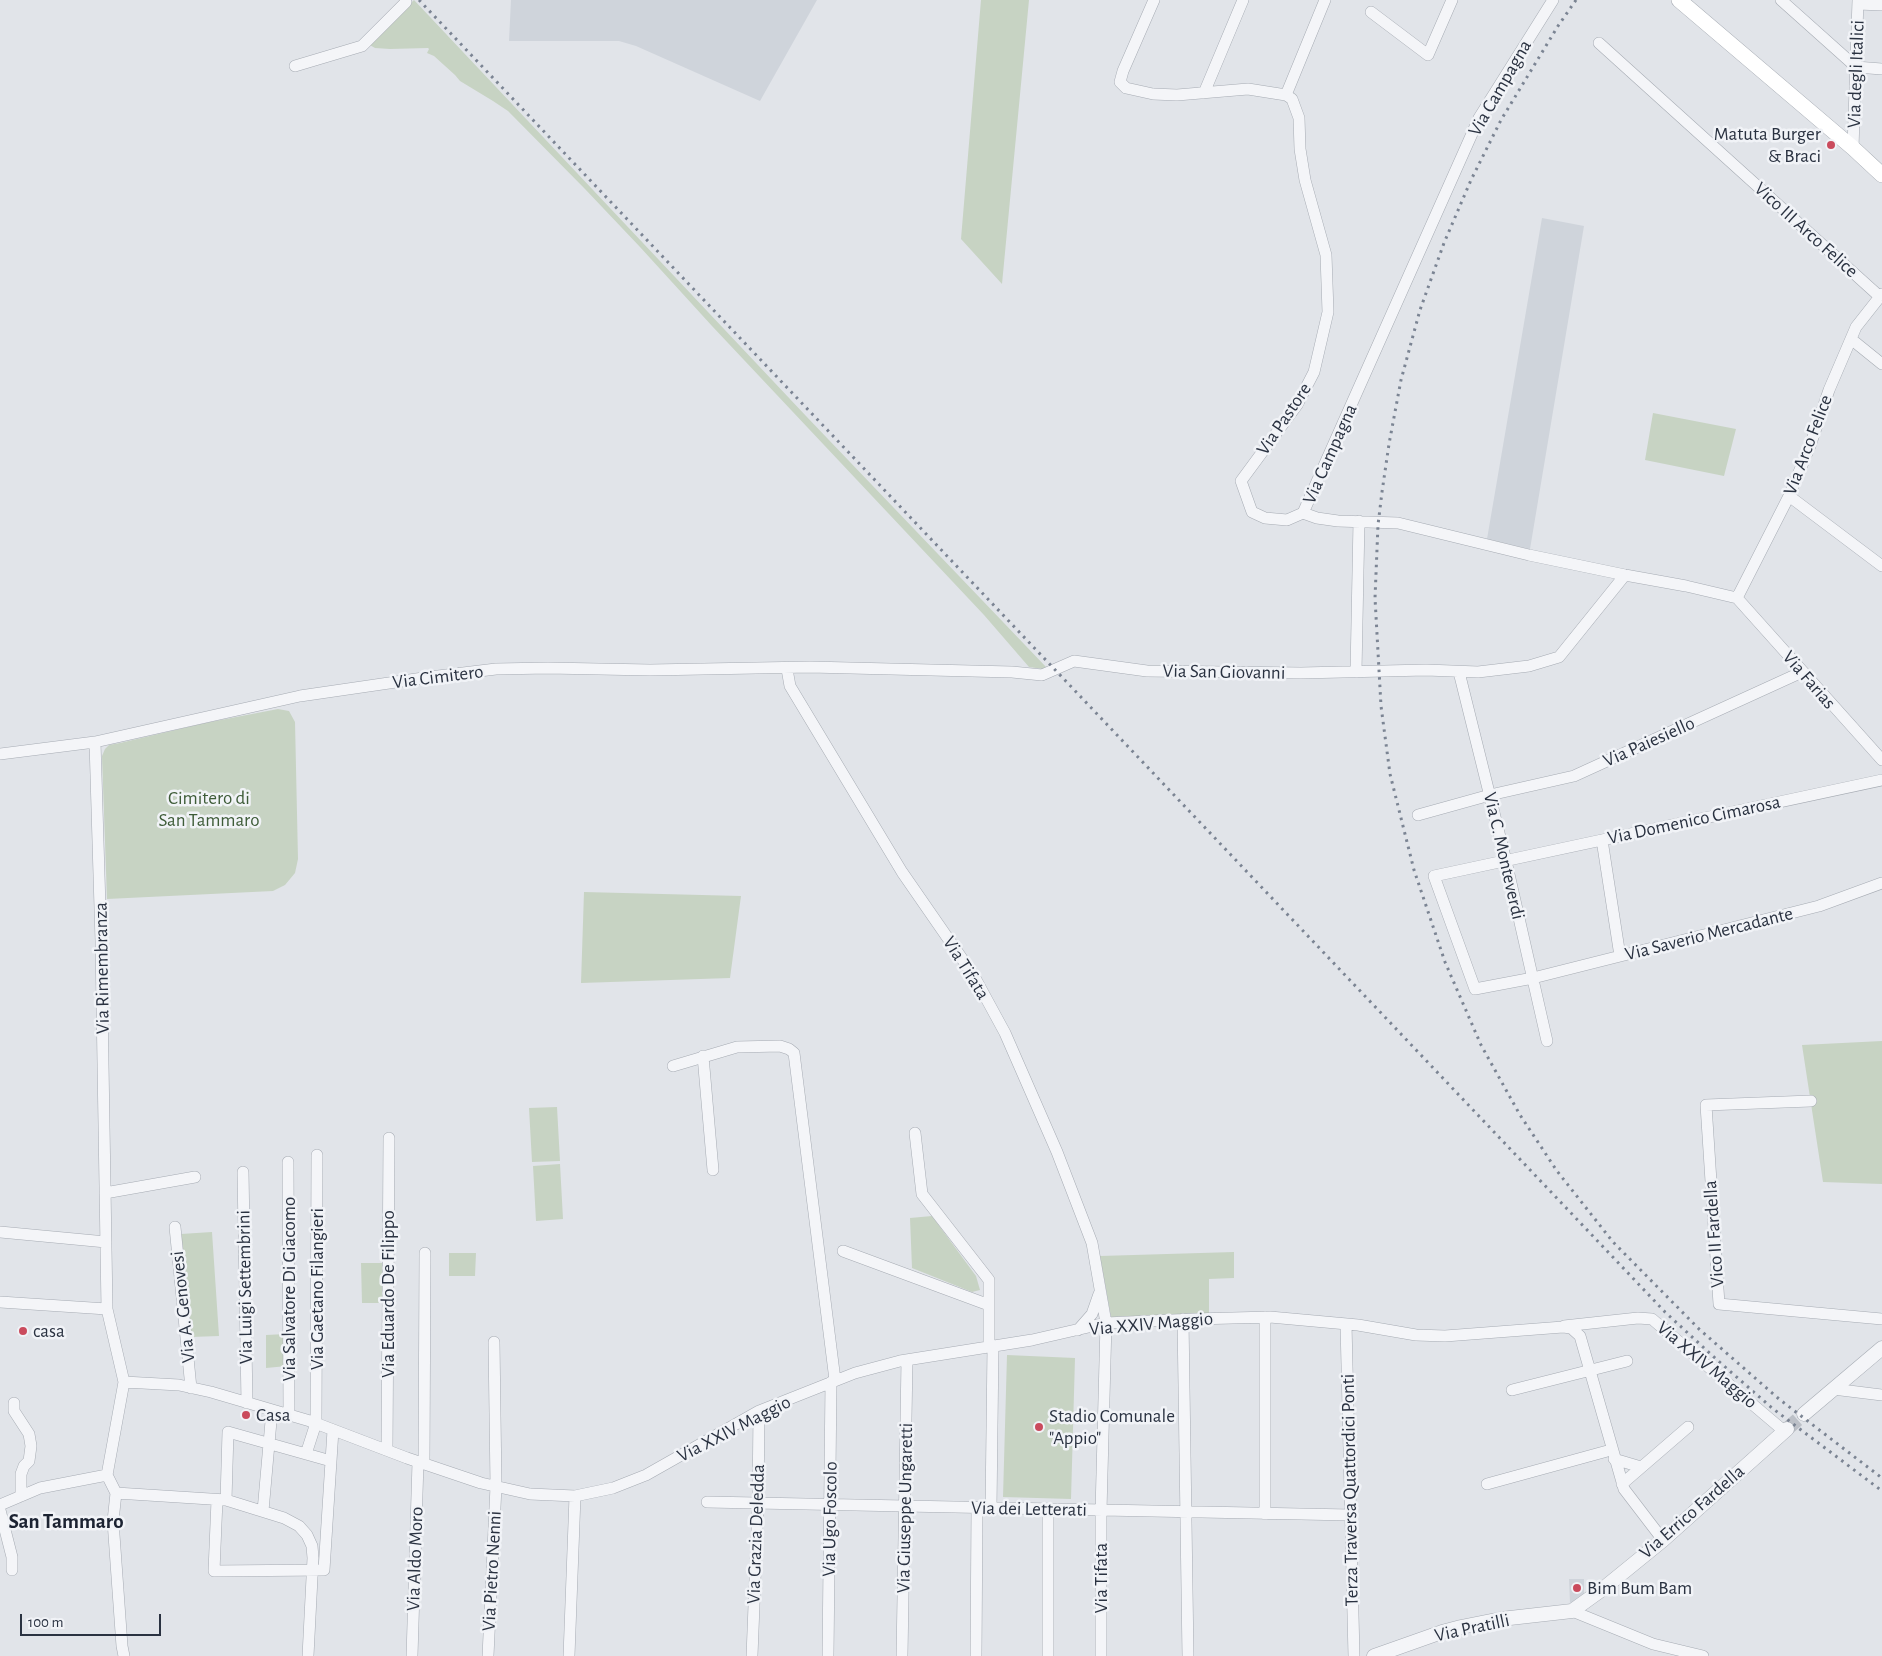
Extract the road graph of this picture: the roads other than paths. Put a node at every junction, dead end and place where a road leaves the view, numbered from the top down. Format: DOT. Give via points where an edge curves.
graph roads {
  1 [pos="1154,0"];
  2 [pos="1243,0"];
  3 [pos="1325,0"];
  4 [pos="1452,0"];
  5 [pos="1553,0"];
  6 [pos="1679,0"];
  7 [pos="1781,0"];
  8 [pos="406,2"];
  9 [pos="1858,2"];
  10 [pos="1882,5"];
  11 [pos="1371,12"];
  12 [pos="1599,43"];
  13 [pos="295,66"];
  14 [pos="1856,67"];
  15 [pos="1882,69"];
  16 [pos="1204,93"];
  17 [pos="1286,95"];
  18 [pos="1853,148"];
  19 [pos="1882,175"];
  20 [pos="1881,295"];
  21 [pos="1851,339"];
  22 [pos="1882,364"];
  23 [pos="1789,496"];
  24 [pos="1303,513"];
  25 [pos="1359,520"];
  26 [pos="1882,566"];
  27 [pos="1625,575"];
  28 [pos="1737,598"];
  29 [pos="787,668"];
  30 [pos="1356,672"];
  31 [pos="1459,672"];
  32 [pos="1802,672"];
  33 [pos="95,742"];
  34 [pos="0,754"];
  35 [pos="1882,760"];
  36 [pos="1882,780"];
  37 [pos="1490,795"];
  38 [pos="1418,815"];
  39 [pos="1602,840"];
  40 [pos="1506,861"];
  41 [pos="1882,883"];
  42 [pos="1620,956"];
  43 [pos="1533,978"];
  44 [pos="1547,1041"];
  45 [pos="704,1056"];
  46 [pos="673,1066"];
  47 [pos="1810,1101"];
  48 [pos="915,1133"];
  49 [pos="389,1138"];
  50 [pos="317,1155"];
  51 [pos="288,1162"];
  52 [pos="713,1170"];
  53 [pos="242,1172"];
  54 [pos="195,1177"];
  55 [pos="105,1193"];
  56 [pos="175,1227"];
  57 [pos="0,1232"];
  58 [pos="106,1242"];
  59 [pos="843,1251"];
  60 [pos="425,1252"];
  61 [pos="1100,1290"];
  62 [pos="0,1302"];
  63 [pos="989,1305"];
  64 [pos="107,1309"];
  65 [pos="1265,1317"];
  66 [pos="1182,1319"];
  67 [pos="1882,1319"];
  68 [pos="1106,1323"];
  69 [pos="1352,1325"];
  70 [pos="1563,1326"];
  71 [pos="1078,1330"];
  72 [pos="494,1342"];
  73 [pos="991,1347"];
  74 [pos="1882,1348"];
  75 [pos="907,1360"];
  76 [pos="1627,1360"];
  77 [pos="1590,1369"];
  78 [pos="833,1381"];
  79 [pos="124,1382"];
  80 [pos="191,1388"];
  81 [pos="1512,1390"];
  82 [pos="1833,1390"];
  83 [pos="1882,1396"];
  84 [pos="14,1403"];
  85 [pos="247,1403"];
  86 [pos="272,1410"];
  87 [pos="760,1411"];
  88 [pos="1804,1414"];
  89 [pos="289,1415"];
  90 [pos="316,1423"];
  91 [pos="1688,1427"];
  92 [pos="333,1430"];
  93 [pos="1786,1430"];
  94 [pos="269,1443"];
  95 [pos="387,1450"];
  96 [pos="306,1454"];
  97 [pos="1613,1454"];
  98 [pos="331,1461"];
  99 [pos="421,1463"];
  100 [pos="1641,1467"];
  101 [pos="107,1475"];
  102 [pos="1487,1484"];
  103 [pos="1622,1484"];
  104 [pos="496,1486"];
  105 [pos="116,1493"];
  106 [pos="21,1496"];
  107 [pos="575,1496"];
  108 [pos="221,1500"];
  109 [pos="708,1502"];
  110 [pos="758,1504"];
  111 [pos="0,1505"];
  112 [pos="830,1506"];
  113 [pos="905,1507"];
  114 [pos="977,1508"];
  115 [pos="991,1509"];
  116 [pos="0,1510"];
  117 [pos="1048,1510"];
  118 [pos="263,1511"];
  119 [pos="1101,1511"];
  120 [pos="1186,1512"];
  121 [pos="1265,1514"];
  122 [pos="1350,1515"];
  123 [pos="1664,1540"];
  124 [pos="12,1570"];
  125 [pos="313,1570"];
  126 [pos="1572,1611"];
  127 [pos="124,1656"];
  128 [pos="308,1656"];
  129 [pos="412,1656"];
  130 [pos="488,1656"];
  131 [pos="569,1656"];
  132 [pos="752,1656"];
  133 [pos="828,1656"];
  134 [pos="902,1656"];
  135 [pos="976,1656"];
  136 [pos="1048,1656"];
  137 [pos="1101,1656"];
  138 [pos="1188,1656"];
  139 [pos="1354,1656"];
  140 [pos="1374,1656"];
  141 [pos="1703,1656"];
  1 -- 16 [label="street" via="1120,82 1126,88 1152,94"];
  2 -- 16 [label="street"];
  3 -- 17 [label="street"];
  4 -- 11 [label="street" via="1428,54"];
  5 -- 24 [label="street, Via Campagna" via="1478,118"];
  6 -- 18 [label="main road"];
  7 -- 14 [label="street"];
  8 -- 13 [label="street" via="362,46"];
  9 -- 10 [label="street"];
  9 -- 14 [label="street, Via degli Italici"];
  12 -- 20 [label="street, Vico III Arco Felice"];
  14 -- 15 [label="street"];
  14 -- 18 [label="street, Via degli Italici"];
  16 -- 17 [label="street" via="1248,89"];
  17 -- 24 [label="street, Via Pastore" via="1292,99 1299,118 1305,180 1326,254 1328,312 1314,372 1297,405 1241,481 1252,512 1265,518 1287,520"];
  18 -- 19 [label="main road"];
  20 -- 21 [label="street, Via Arco Felice" via="1856,327"];
  21 -- 22 [label="street"];
  21 -- 23 [label="street, Via Arco Felice"];
  23 -- 26 [label="street"];
  23 -- 28 [label="street, Via Arco Felice"];
  24 -- 25 [label="street, Via Campagna" via="1317,518"];
  25 -- 27 [label="street, Via Campagna" via="1398,523"];
  25 -- 30 [label="street"];
  27 -- 28 [label="street, Via Campagna"];
  27 -- 31 [label="street, Via San Giovanni" via="1559,657 1529,666"];
  28 -- 32 [label="street, Via Farias"];
  29 -- 30 [label="street, Via San Giovanni" via="1042,675 1074,661 1147,671"];
  29 -- 33 [label="street, Via Cimitero" via="496,669 430,676 300,696"];
  29 -- 61 [label="street, Via Tifata" via="790,686 800,703 902,872 974,976 1005,1033 1058,1152 1092,1243"];
  30 -- 31 [label="street, Via San Giovanni"];
  31 -- 37 [label="street, Via C. Monteverdi"];
  32 -- 35 [label="street, Via Farias"];
  32 -- 37 [label="street, Via Paiesiello" via="1574,776"];
  33 -- 34 [label="street, Via Cimitero"];
  33 -- 55 [label="street, Via Rimembranza" via="102,941"];
  36 -- 39 [label="street, Via Domenico Cimarosa"];
  37 -- 38 [label="street, Via Paiesiello"];
  37 -- 40 [label="street, Via C. Monteverdi"];
  39 -- 40 [label="street, Via Domenico Cimarosa"];
  39 -- 42 [label="street"];
  40 -- 43 [label="street, Via C. Monteverdi"];
  40 -- 43 [label="street, Via Domenico Cimarosa" via="1434,876 1475,990"];
  41 -- 42 [label="street, Via Saverio Mercadante" via="1819,906"];
  42 -- 43 [label="street, Via Saverio Mercadante"];
  43 -- 44 [label="street, Via C. Monteverdi"];
  45 -- 46 [label="street"];
  45 -- 52 [label="street"];
  45 -- 78 [label="street, Via Ugo Foscolo" via="737,1047 764,1046 780,1046 794,1053"];
  47 -- 67 [label="street, Vico II Fardella" via="1706,1105 1719,1304"];
  48 -- 63 [label="street" via="922,1194 989,1280"];
  49 -- 95 [label="street, Via Eduardo De Filippo"];
  50 -- 90 [label="street, Via Gaetano Filangieri"];
  51 -- 89 [label="street, Via Salvatore Di Giacomo"];
  53 -- 85 [label="street, Via Luigi Settembrini"];
  54 -- 55 [label="street"];
  55 -- 58 [label="street, Via Rimembranza"];
  56 -- 80 [label="street, Via A. Genovesi"];
  57 -- 58 [label="street"];
  58 -- 64 [label="street, Via Rimembranza"];
  59 -- 63 [label="street"];
  60 -- 99 [label="street, Via Aldo Moro"];
  61 -- 68 [label="street, Via Tifata"];
  61 -- 71 [label="street, Via Tifata" via="1092,1314"];
  62 -- 64 [label="street"];
  63 -- 73 [label="street"];
  64 -- 79 [label="street, Via Rimembranza"];
  65 -- 66 [label="street, Via XXIV Maggio"];
  65 -- 69 [label="street, Via XXIV Maggio"];
  65 -- 121 [label="street"];
  66 -- 68 [label="street, Via XXIV Maggio"];
  66 -- 120 [label="street"];
  68 -- 71 [label="street, Via XXIV Maggio"];
  68 -- 119 [label="street, Via Tifata"];
  69 -- 70 [label="street, Via XXIV Maggio" via="1416,1336"];
  69 -- 122 [label="street, Terza Traversa Quattordici Ponti"];
  70 -- 77 [label="street" via="1580,1336"];
  70 -- 93 [label="street, Via XXIV Maggio" via="1652,1319"];
  71 -- 73 [label="street, Via XXIV Maggio"];
  72 -- 104 [label="street, Via Pietro Nenni"];
  73 -- 75 [label="street, Via XXIV Maggio"];
  73 -- 115 [label="street"];
  74 -- 82 [label="street"];
  75 -- 78 [label="street, Via XXIV Maggio"];
  75 -- 113 [label="street, Via Giuseppe Ungaretti"];
  76 -- 77 [label="street"];
  77 -- 81 [label="street"];
  77 -- 97 [label="street"];
  78 -- 87 [label="street, Via XXIV Maggio"];
  78 -- 112 [label="street, Via Ugo Foscolo"];
  79 -- 80 [label="street, Via XXIV Maggio"];
  79 -- 101 [label="street"];
  80 -- 85 [label="street, Via XXIV Maggio"];
  82 -- 83 [label="street"];
  82 -- 88 [label="street"];
  84 -- 106 [label="street" via="14,1411 29,1434 31,1446 21,1474"];
  85 -- 86 [label="street, Via XXIV Maggio"];
  86 -- 89 [label="street, Via XXIV Maggio"];
  86 -- 94 [label="street"];
  87 -- 107 [label="street, Via XXIV Maggio" via="646,1475 613,1488"];
  87 -- 110 [label="street, Via Grazia Deledda"];
  89 -- 90 [label="street, Via XXIV Maggio"];
  90 -- 92 [label="street, Via XXIV Maggio"];
  90 -- 96 [label="street, Via Gaetano Filangieri"];
  91 -- 100 [label="street"];
  92 -- 95 [label="street, Via XXIV Maggio"];
  92 -- 98 [label="street"];
  93 -- 123 [label="street, Via Errico Fardella"];
  94 -- 96 [label="street"];
  94 -- 108 [label="street" via="228,1432"];
  94 -- 118 [label="street"];
  95 -- 99 [label="street, Via XXIV Maggio"];
  96 -- 98 [label="street"];
  97 -- 100 [label="street"];
  97 -- 102 [label="street"];
  97 -- 103 [label="street"];
  98 -- 125 [label="street" via="324,1570"];
  99 -- 104 [label="street, Via XXIV Maggio"];
  99 -- 129 [label="street, Via Aldo Moro"];
  100 -- 103 [label="street"];
  101 -- 105 [label="street"];
  101 -- 106 [label="street" via="40,1488"];
  103 -- 123 [label="street"];
  104 -- 107 [label="street, Via XXIV Maggio" via="530,1494"];
  104 -- 130 [label="street, Via Pietro Nenni"];
  105 -- 108 [label="street"];
  105 -- 127 [label="street" via="113,1521"];
  106 -- 111 [label="street"];
  107 -- 131 [label="street"];
  108 -- 118 [label="street"];
  108 -- 125 [label="street" via="214,1571"];
  109 -- 110 [label="street, Via dei Letterati"];
  110 -- 112 [label="street, Via dei Letterati"];
  110 -- 132 [label="street, Via Grazia Deledda"];
  112 -- 113 [label="street, Via dei Letterati"];
  112 -- 133 [label="street, Via Ugo Foscolo"];
  113 -- 114 [label="street, Via dei Letterati"];
  113 -- 134 [label="street, Via Giuseppe Ungaretti"];
  114 -- 115 [label="street, Via dei Letterati"];
  114 -- 135 [label="street"];
  115 -- 117 [label="street, Via dei Letterati"];
  116 -- 124 [label="street" via="12,1557"];
  117 -- 119 [label="street, Via dei Letterati"];
  117 -- 136 [label="street"];
  118 -- 125 [label="street" via="286,1519 307,1534 312,1546"];
  119 -- 120 [label="street, Via dei Letterati"];
  119 -- 137 [label="street, Via Tifata"];
  120 -- 121 [label="street, Via dei Letterati"];
  120 -- 138 [label="street"];
  121 -- 122 [label="street, Via dei Letterati"];
  122 -- 139 [label="street, Terza Traversa Quattordici Ponti"];
  123 -- 126 [label="street, Via Errico Fardella"];
  125 -- 128 [label="street"];
  126 -- 140 [label="street, Via Pratilli" via="1452,1630"];
  126 -- 141 [label="street" via="1653,1644"];
}
